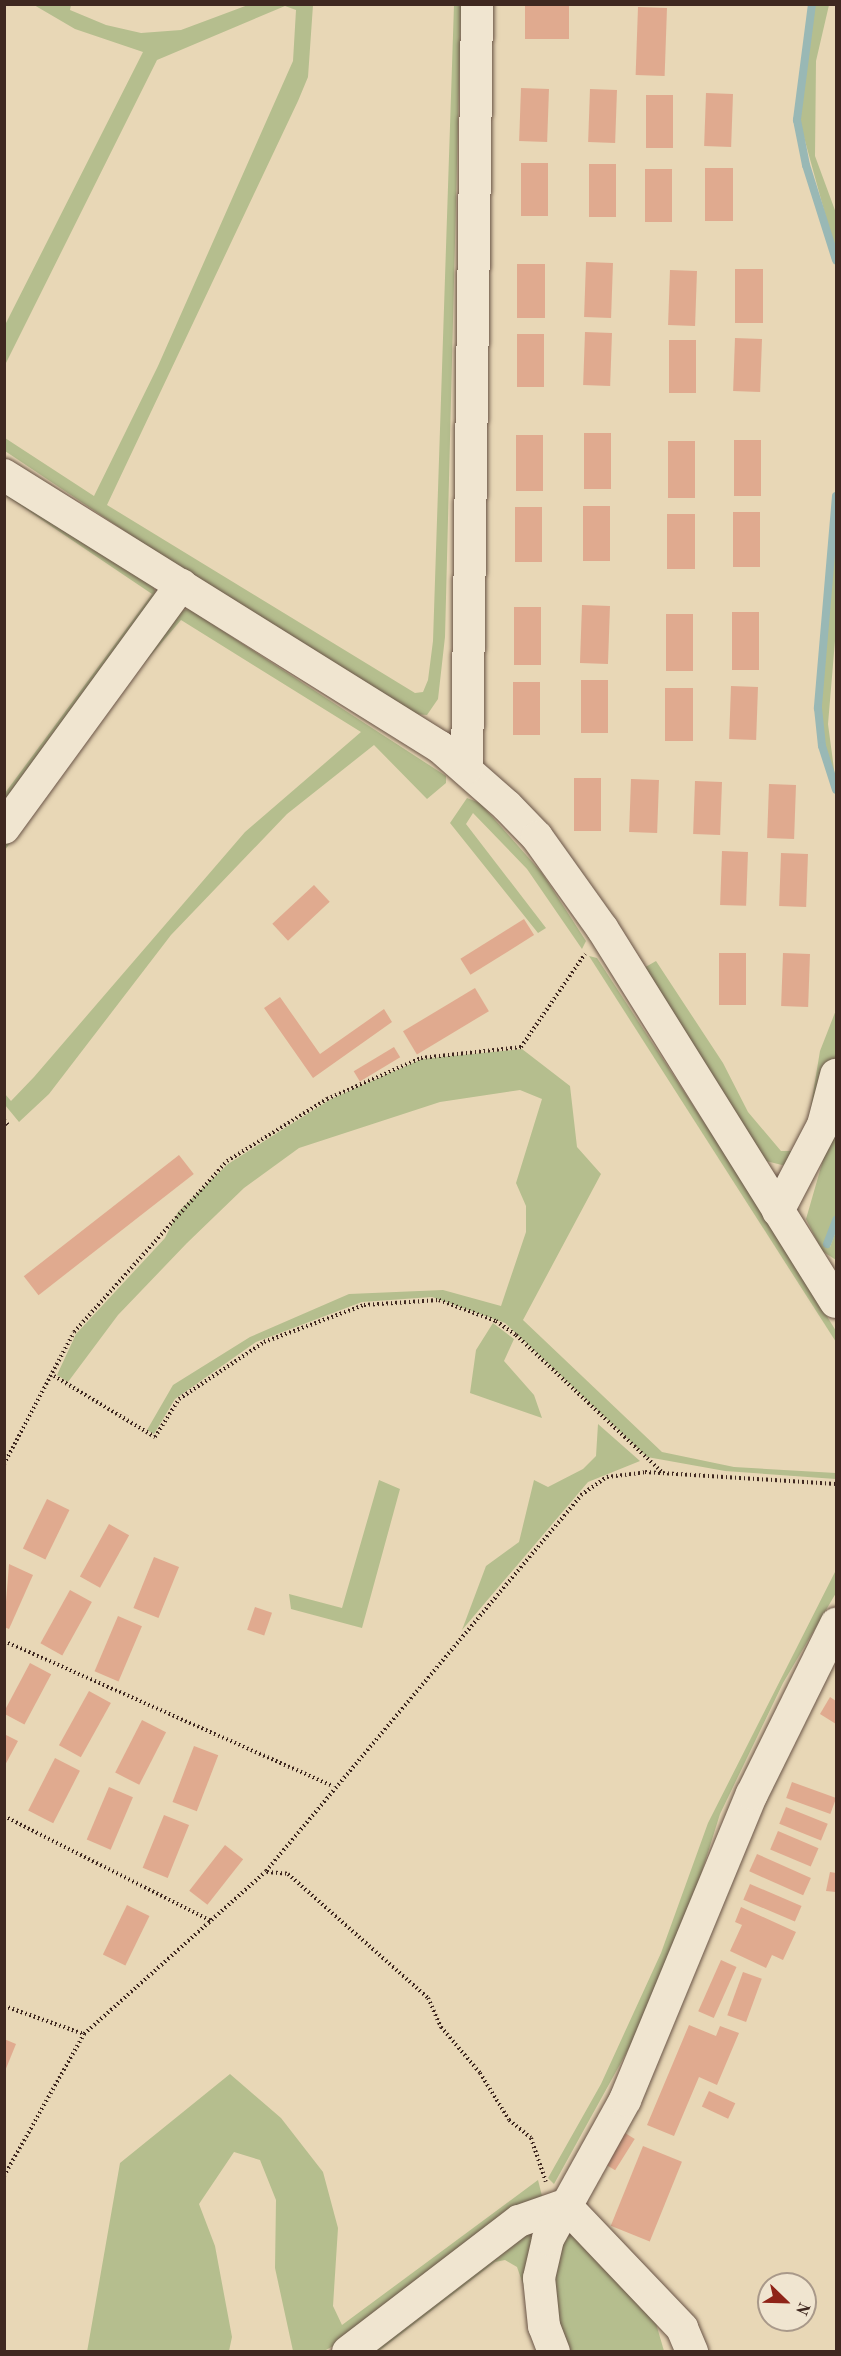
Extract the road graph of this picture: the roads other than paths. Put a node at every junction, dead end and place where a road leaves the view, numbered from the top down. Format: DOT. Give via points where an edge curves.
graph roads {
  1 [pos="477,4"];
  2 [pos="4,475"];
  3 [pos="181,585"];
  4 [pos="467,768"];
  5 [pos="4,828"];
  6 [pos="837,1075"];
  7 [pos="778,1211"];
  8 [pos="837,1302"];
  9 [pos="837,1624"];
  10 [pos="566,2205"];
  11 [pos="348,2352"];
  12 [pos="554,2352"];
  13 [pos="692,2352"];
  1 -- 4 [label="street"];
  2 -- 3 [label="street"];
  3 -- 4 [label="street"];
  3 -- 5 [label="street"];
  4 -- 7 [label="street" via="537,837 602,928"];
  6 -- 7 [label="street" via="823,1125"];
  7 -- 8 [label="street"];
  9 -- 10 [label="street" via="752,1794 625,2100"];
  10 -- 11 [label="street" via="519,2221"];
  10 -- 12 [label="street" via="548,2239 538,2278 543,2326"];
  10 -- 13 [label="street" via="682,2328"];
}
